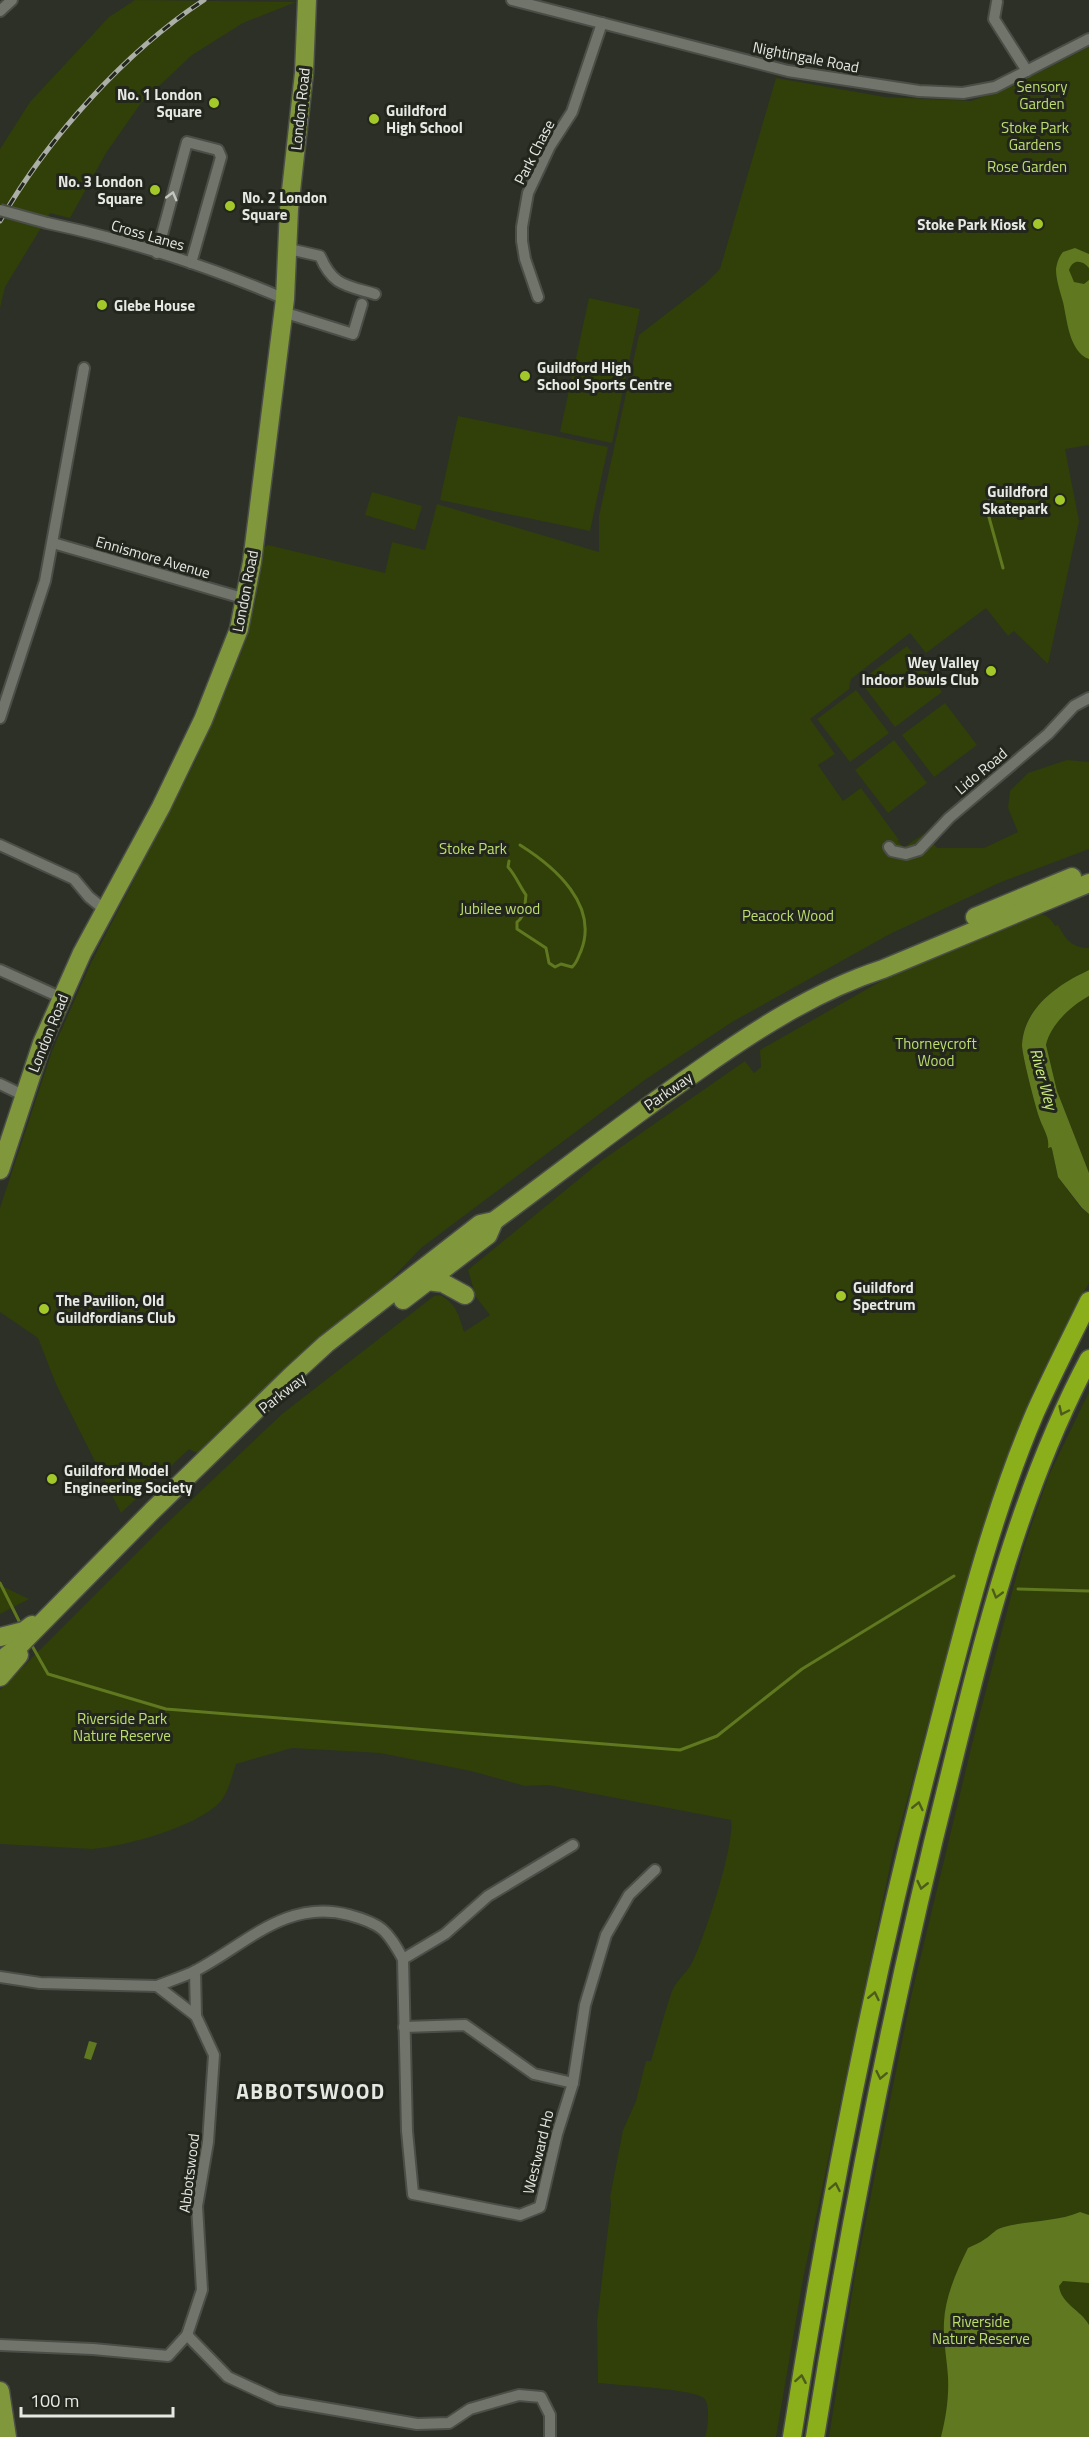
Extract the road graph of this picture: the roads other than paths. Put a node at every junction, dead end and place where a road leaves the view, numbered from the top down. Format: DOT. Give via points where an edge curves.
graph roads {
  1 [pos="12,0"];
  2 [pos="307,0"];
  3 [pos="512,0"];
  4 [pos="997,2"];
  5 [pos="0,11"];
  6 [pos="602,23"];
  7 [pos="1089,39"];
  8 [pos="1027,71"];
  9 [pos="0,210"];
  10 [pos="289,249"];
  11 [pos="157,253"];
  12 [pos="191,262"];
  13 [pos="375,294"];
  14 [pos="538,297"];
  15 [pos="363,304"];
  16 [pos="284,306"];
  17 [pos="84,368"];
  18 [pos="53,543"];
  19 [pos="246,599"];
  20 [pos="1089,698"];
  21 [pos="0,718"];
  22 [pos="0,845"];
  23 [pos="890,847"];
  24 [pos="1089,870"];
  25 [pos="1089,883"];
  26 [pos="105,910"];
  27 [pos="0,970"];
  28 [pos="854,978"];
  29 [pos="62,998"];
  30 [pos="0,1084"];
  31 [pos="25,1096"];
  32 [pos="0,1170"];
  33 [pos="494,1221"];
  34 [pos="427,1281"];
  35 [pos="465,1295"];
  36 [pos="1089,1301"];
  37 [pos="1089,1310"];
  38 [pos="1070,1341"];
  39 [pos="1089,1359"];
  40 [pos="236,1430"];
  41 [pos="65,1597"];
  42 [pos="0,1638"];
  43 [pos="0,1661"];
  44 [pos="0,1677"];
  45 [pos="573,1845"];
  46 [pos="655,1870"];
  47 [pos="403,1959"];
  48 [pos="195,1971"];
  49 [pos="0,1977"];
  50 [pos="157,1986"];
  51 [pos="196,2016"];
  52 [pos="404,2026"];
  53 [pos="573,2083"];
  54 [pos="187,2335"];
  55 [pos="0,2344"];
  56 [pos="0,2391"];
  57 [pos="7,2437"];
  58 [pos="550,2437"];
  59 [pos="792,2437"];
  60 [pos="815,2437"];
  1 -- 5 [label="street"];
  2 -- 10 [label="main road, London Road"];
  3 -- 6 [label="street, Nightingale Road"];
  4 -- 8 [label="street" via="993,19"];
  6 -- 8 [label="street, Nightingale Road" via="788,71 919,91 975,92"];
  6 -- 14 [label="street, Park Chase" via="572,112 550,146 528,193 522,241"];
  7 -- 8 [label="street, Nightingale Road"];
  9 -- 11 [label="street, Cross Lanes, bridge"];
  10 -- 13 [label="street" via="321,255 327,273 342,284"];
  10 -- 16 [label="main road, London Road"];
  11 -- 12 [label="street, Cross Lanes"];
  11 -- 12 [label="street, one-way" via="187,142 218,150 221,157"];
  12 -- 16 [label="street, Cross Lanes" via="228,275"];
  15 -- 16 [label="street, Cross Lanes" via="353,334"];
  16 -- 19 [label="main road, London Road"];
  17 -- 18 [label="street"];
  18 -- 19 [label="street, Ennismore Avenue"];
  18 -- 21 [label="street" via="45,581"];
  19 -- 26 [label="main road, London Road" via="239,629 203,720"];
  20 -- 23 [label="street, Lido Road" via="1074,706 919,850 906,854"];
  22 -- 26 [label="street" via="74,879"];
  24 -- 28 [label="main road, Parkway" via="877,960"];
  25 -- 28 [label="main road, Parkway"];
  26 -- 29 [label="main road, London Road"];
  27 -- 29 [label="street"];
  28 -- 33 [label="main road, Parkway" via="726,1050"];
  29 -- 31 [label="main road, London Road"];
  30 -- 31 [label="street"];
  31 -- 32 [label="main road, London Road"];
  33 -- 34 [label="main road, Parkway" via="488,1235"];
  33 -- 40 [label="main road, Parkway" via="480,1224 326,1344"];
  34 -- 35 [label="main road" via="449,1285"];
  34 -- 40 [label="main road, Parkway"];
  36 -- 38 [label="highway"];
  37 -- 38 [label="highway"];
  59 -- 38 [label="highway, one-way" via="854,2090 922,1788 972,1596 999,1514 1035,1413"];
  39 -- 60 [label="highway, one-way" via="1054,1431 1014,1539 958,1738 872,2119"];
  40 -- 41 [label="main road, Parkway"];
  41 -- 42 [label="main road" via="24,1630"];
  41 -- 43 [label="main road"];
  41 -- 44 [label="main road"];
  45 -- 47 [label="street" via="488,1896 445,1934"];
  46 -- 53 [label="street, Westward Ho" via="628,1895 606,1935 585,2005"];
  47 -- 48 [label="street" via="392,1939 374,1922 311,1911 250,1936"];
  47 -- 52 [label="street"];
  48 -- 50 [label="street"];
  48 -- 51 [label="street, Abbotswood"];
  49 -- 50 [label="street" via="40,1983"];
  50 -- 51 [label="street, Abbotswood"];
  51 -- 54 [label="street, Abbotswood" via="214,2055 208,2142 197,2206 202,2290"];
  52 -- 53 [label="street" via="465,2025 534,2074"];
  52 -- 53 [label="street, Westward Ho" via="412,2194 520,2215 540,2207"];
  54 -- 55 [label="street, Abbotswood" via="168,2356"];
  54 -- 58 [label="street" via="228,2377 278,2400 417,2424 448,2423 470,2409 519,2395 541,2397 550,2415"];
  56 -- 57 [label="main road"];
}
